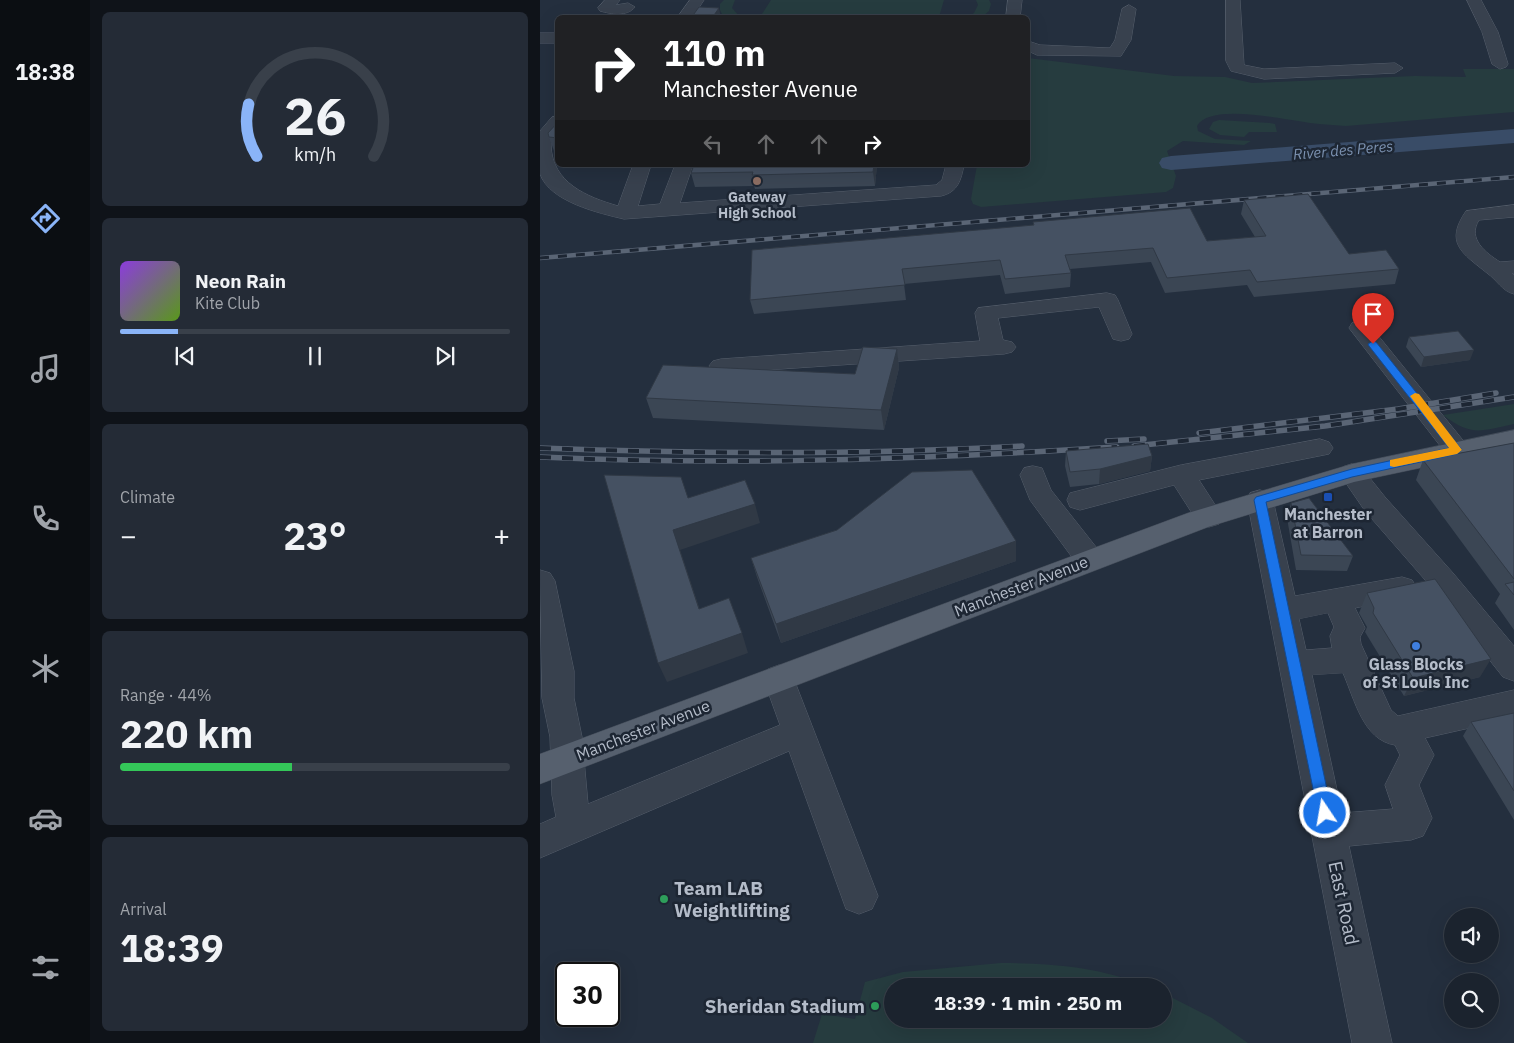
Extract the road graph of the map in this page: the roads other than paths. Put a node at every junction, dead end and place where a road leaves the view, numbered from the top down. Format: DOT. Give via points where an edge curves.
graph roads {
  1 [pos="612,0"];
  2 [pos="697,0"];
  3 [pos="1015,0"];
  4 [pos="1233,0"];
  5 [pos="1474,0"];
  6 [pos="627,8"];
  7 [pos="1129,9"];
  8 [pos="686,15"];
  9 [pos="1014,15"];
  10 [pos="540,38"];
  11 [pos="555,38"];
  12 [pos="1030,47"];
  13 [pos="1500,64"];
  14 [pos="1395,68"];
  15 [pos="555,125"];
  16 [pos="641,167"];
  17 [pos="683,167"];
  18 [pos="955,167"];
  19 [pos="668,210"];
  20 [pos="1514,211"];
  21 [pos="626,212"];
  22 [pos="1505,268"];
  23 [pos="1514,288"];
  24 [pos="1360,328"];
  25 [pos="1121,334"];
  26 [pos="721,366"];
  27 [pos="1514,439"];
  28 [pos="1320,448"];
  29 [pos="1457,450"];
  30 [pos="1352,473"];
  31 [pos="1181,474"];
  32 [pos="1033,475"];
  33 [pos="1080,500"];
  34 [pos="1260,500"];
  35 [pos="1209,517"];
  36 [pos="1090,560"];
  37 [pos="540,581"];
  38 [pos="1443,581"];
  39 [pos="1336,601"];
  40 [pos="1283,610"];
  41 [pos="1352,660"];
  42 [pos="1294,664"];
  43 [pos="1514,668"];
  44 [pos="779,678"];
  45 [pos="1514,704"];
  46 [pos="1404,728"];
  47 [pos="799,732"];
  48 [pos="554,764"];
  49 [pos="575,827"];
  50 [pos="1329,832"];
  51 [pos="540,841"];
  52 [pos="858,896"];
  53 [pos="1372,1043"];
  1 -- 6 [label="street" via="605,8"];
  2 -- 8 [label="street"];
  3 -- 9 [label="street"];
  4 -- 14 [label="street" via="1234,61 1237,68 1264,74"];
  5 -- 13 [label="street" via="1490,32"];
  7 -- 12 [label="street" via="1123,40 1115,53 1037,50"];
  10 -- 11 [label="street"];
  15 -- 21 [label="street" via="542,141 541,159 553,184 570,196 592,205"];
  16 -- 21 [label="street"];
  17 -- 19 [label="street"];
  18 -- 19 [label="street" via="951,182 941,190"];
  19 -- 21 [label="street"];
  20 -- 22 [label="street" via="1472,215 1465,224 1464,238 1480,259"];
  22 -- 23 [label="street"];
  24 -- 29 [label="street"];
  25 -- 26 [label="street" via="1108,300 986,313 999,347"];
  27 -- 29 [label="main road, Manchester Avenue"];
  28 -- 31 [label="street"];
  29 -- 30 [label="main road, Manchester Avenue"];
  30 -- 34 [label="main road, Manchester Avenue"];
  30 -- 38 [label="street"];
  31 -- 33 [label="street"];
  31 -- 35 [label="street"];
  32 -- 36 [label="street" via="1039,493"];
  34 -- 35 [label="main road, Manchester Avenue"];
  34 -- 40 [label="street, East Road"];
  35 -- 36 [label="main road, Manchester Avenue"];
  36 -- 44 [label="main road, Manchester Avenue"];
  37 -- 48 [label="street" via="558,671 558,698 566,738"];
  38 -- 39 [label="street"];
  38 -- 43 [label="street"];
  39 -- 40 [label="street"];
  39 -- 41 [label="street" via="1350,628 1345,636"];
  40 -- 42 [label="street, East Road"];
  41 -- 42 [label="street"];
  41 -- 46 [label="street" via="1379,719 1394,731"];
  42 -- 50 [label="street, East Road"];
  44 -- 47 [label="street"];
  44 -- 48 [label="main road, Manchester Avenue"];
  45 -- 46 [label="street"];
  46 -- 50 [label="street" via="1418,755 1402,785 1414,818 1411,824"];
  47 -- 49 [label="street"];
  47 -- 52 [label="street"];
  48 -- 49 [label="street" via="569,795"];
  49 -- 51 [label="street"];
  50 -- 53 [label="street, East Road"];
}
